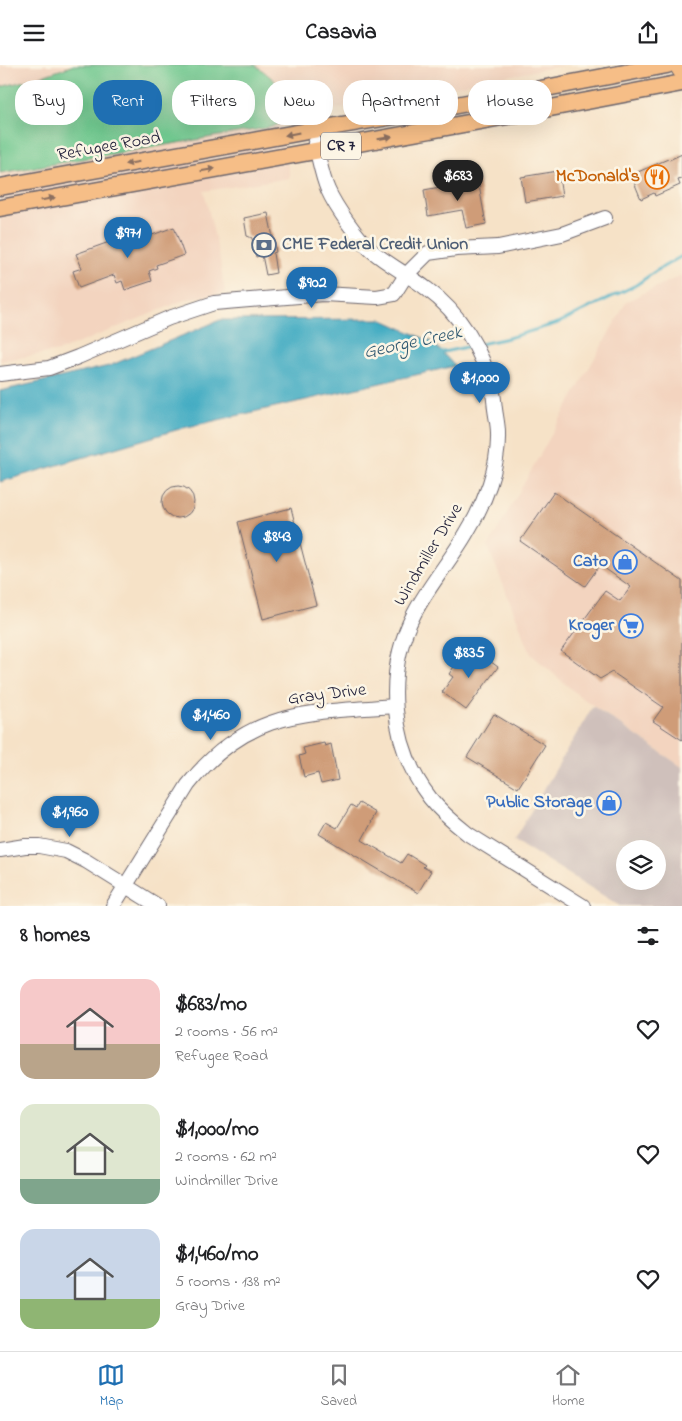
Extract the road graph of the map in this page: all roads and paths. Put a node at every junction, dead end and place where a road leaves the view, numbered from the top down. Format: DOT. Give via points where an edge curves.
graph roads {
  1 [pos="667,65"];
  2 [pos="679,65"];
  3 [pos="682,71"];
  4 [pos="682,83"];
  5 [pos="552,95"];
  6 [pos="552,108"];
  7 [pos="468,123"];
  8 [pos="316,147"];
  9 [pos="0,187"];
  10 [pos="0,208"];
  11 [pos="606,217"];
  12 [pos="406,275"];
  13 [pos="0,374"];
  14 [pos="395,706"];
  15 [pos="0,851"];
  16 [pos="126,886"];
  17 [pos="113,906"];
  18 [pos="158,906"];
  19 [pos="584,906"];
  1 -- 9 [label="main road, Refugee Road / CR 7, one-way" via="441,109"];
  2 -- 3 [label="highway"];
  3 -- 5 [label="main road"];
  4 -- 6 [label="main road, CR 7"];
  8 -- 7 [label="main road, CR 7, one-way"];
  10 -- 8 [label="main road, CR 7, one-way"];
  8 -- 12 [label="street, Windmiller Drive" via="328,190 348,222 370,249"];
  11 -- 12 [label="street" via="562,233 498,247 428,253"];
  12 -- 13 [label="street" via="394,294 376,297 323,294 214,303 169,318 49,368"];
  12 -- 14 [label="street, Windmiller Drive" via="429,290 454,313 476,346 492,389 498,433 495,468 482,504 407,629 398,663"];
  14 -- 16 [label="street, Gray Drive" via="298,715 264,725 225,747 188,785"];
  14 -- 19 [label="street, Windmiller Drive" via="400,734 412,767 425,791 442,811 468,834"];
  15 -- 16 [label="street" via="40,846 66,851"];
  16 -- 17 [label="street, Gray Drive"];
  16 -- 18 [label="street"];
}
